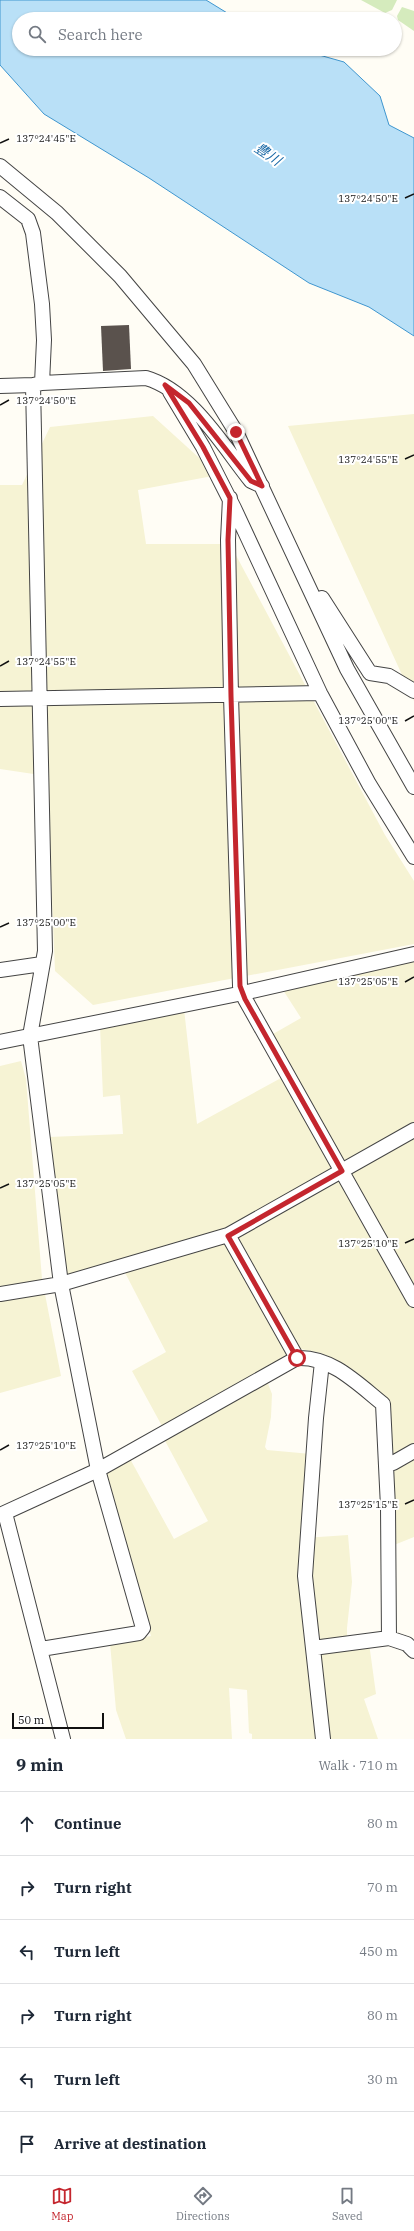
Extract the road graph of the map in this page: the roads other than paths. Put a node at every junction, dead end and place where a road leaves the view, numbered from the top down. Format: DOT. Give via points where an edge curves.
graph roads {
  1 [pos="0,166"];
  2 [pos="0,197"];
  3 [pos="37,384"];
  4 [pos="165,385"];
  5 [pos="0,386"];
  6 [pos="262,486"];
  7 [pos="230,498"];
  8 [pos="305,578"];
  9 [pos="414,691"];
  10 [pos="320,693"];
  11 [pos="231,696"];
  12 [pos="40,698"];
  13 [pos="0,699"];
  14 [pos="414,788"];
  15 [pos="414,857"];
  16 [pos="414,954"];
  17 [pos="42,964"];
  18 [pos="0,970"];
  19 [pos="242,993"];
  20 [pos="30,1036"];
  21 [pos="0,1042"];
  22 [pos="414,1130"];
  23 [pos="342,1171"];
  24 [pos="228,1236"];
  25 [pos="61,1284"];
  26 [pos="0,1294"];
  27 [pos="414,1300"];
  28 [pos="297,1358"];
  29 [pos="322,1362"];
  30 [pos="414,1451"];
  31 [pos="386,1464"];
  32 [pos="98,1470"];
  33 [pos="2,1514"];
  34 [pos="389,1638"];
  35 [pos="312,1648"];
  36 [pos="41,1649"];
  37 [pos="414,1652"];
  38 [pos="63,1739"];
  39 [pos="322,1739"];
  1 -- 6 [label="street" via="57,213 120,276 194,364 236,432"];
  2 -- 3 [label="street" via="28,219 32,233 42,304 44,340"];
  3 -- 4 [label="street" via="146,378"];
  3 -- 5 [label="street"];
  3 -- 12 [label="street"];
  4 -- 6 [label="street" via="189,403 251,481"];
  4 -- 7 [label="street" via="203,447"];
  6 -- 8 [label="street"];
  7 -- 10 [label="street"];
  7 -- 11 [label="street" via="228,540"];
  8 -- 9 [label="street" via="319,592 370,673 389,676"];
  8 -- 14 [label="street" via="347,669"];
  10 -- 11 [label="street"];
  10 -- 15 [label="street" via="369,784"];
  11 -- 12 [label="street"];
  11 -- 19 [label="street"];
  12 -- 13 [label="street"];
  12 -- 17 [label="street" via="45,951"];
  16 -- 19 [label="street"];
  17 -- 18 [label="street"];
  17 -- 20 [label="street"];
  19 -- 20 [label="street"];
  19 -- 23 [label="street"];
  20 -- 21 [label="street"];
  20 -- 25 [label="street"];
  22 -- 23 [label="street"];
  23 -- 24 [label="street"];
  23 -- 27 [label="street"];
  24 -- 25 [label="street"];
  24 -- 28 [label="street"];
  25 -- 26 [label="street"];
  25 -- 32 [label="street"];
  28 -- 29 [label="street"];
  28 -- 32 [label="street"];
  29 -- 31 [label="street" via="342,1372 383,1404"];
  29 -- 35 [label="street" via="305,1576"];
  30 -- 31 [label="street" via="393,1463"];
  31 -- 34 [label="street"];
  32 -- 33 [label="street"];
  32 -- 36 [label="street" via="143,1628 139,1633"];
  33 -- 36 [label="street"];
  34 -- 35 [label="street"];
  34 -- 37 [label="street" via="407,1644"];
  35 -- 39 [label="street"];
  36 -- 38 [label="street"];
}
